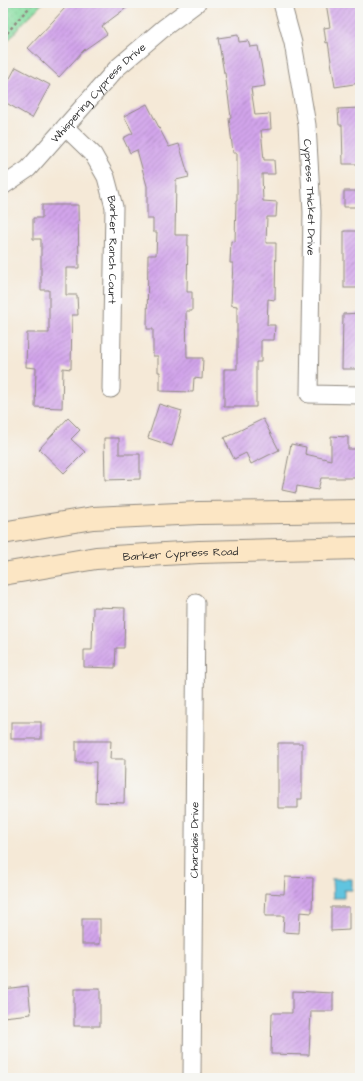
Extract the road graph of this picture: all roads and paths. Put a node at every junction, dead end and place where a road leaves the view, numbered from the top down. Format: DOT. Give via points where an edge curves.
graph roads {
  1 [pos="34,3"];
  2 [pos="197,3"];
  3 [pos="282,3"];
  4 [pos="3,38"];
  5 [pos="64,127"];
  6 [pos="3,186"];
  7 [pos="111,389"];
  8 [pos="360,395"];
  9 [pos="360,511"];
  10 [pos="3,534"];
  11 [pos="360,548"];
  12 [pos="3,574"];
  13 [pos="196,603"];
  14 [pos="192,1078"];
  1 -- 4 [label="path"];
  2 -- 5 [label="street, Whispering Cypress Drive" via="117,68"];
  3 -- 8 [label="street, Cypress Thicket Drive" via="293,43 307,125 312,212 308,394"];
  5 -- 6 [label="street, Whispering Cypress Drive" via="28,168"];
  5 -- 7 [label="street, Barker Ranch Court" via="93,154 106,177 114,207"];
  9 -- 10 [label="main road" via="199,513 94,518"];
  11 -- 12 [label="main road, Barker Cypress Road" via="199,552 96,558"];
  13 -- 14 [label="street, Charolais Drive"];
}
